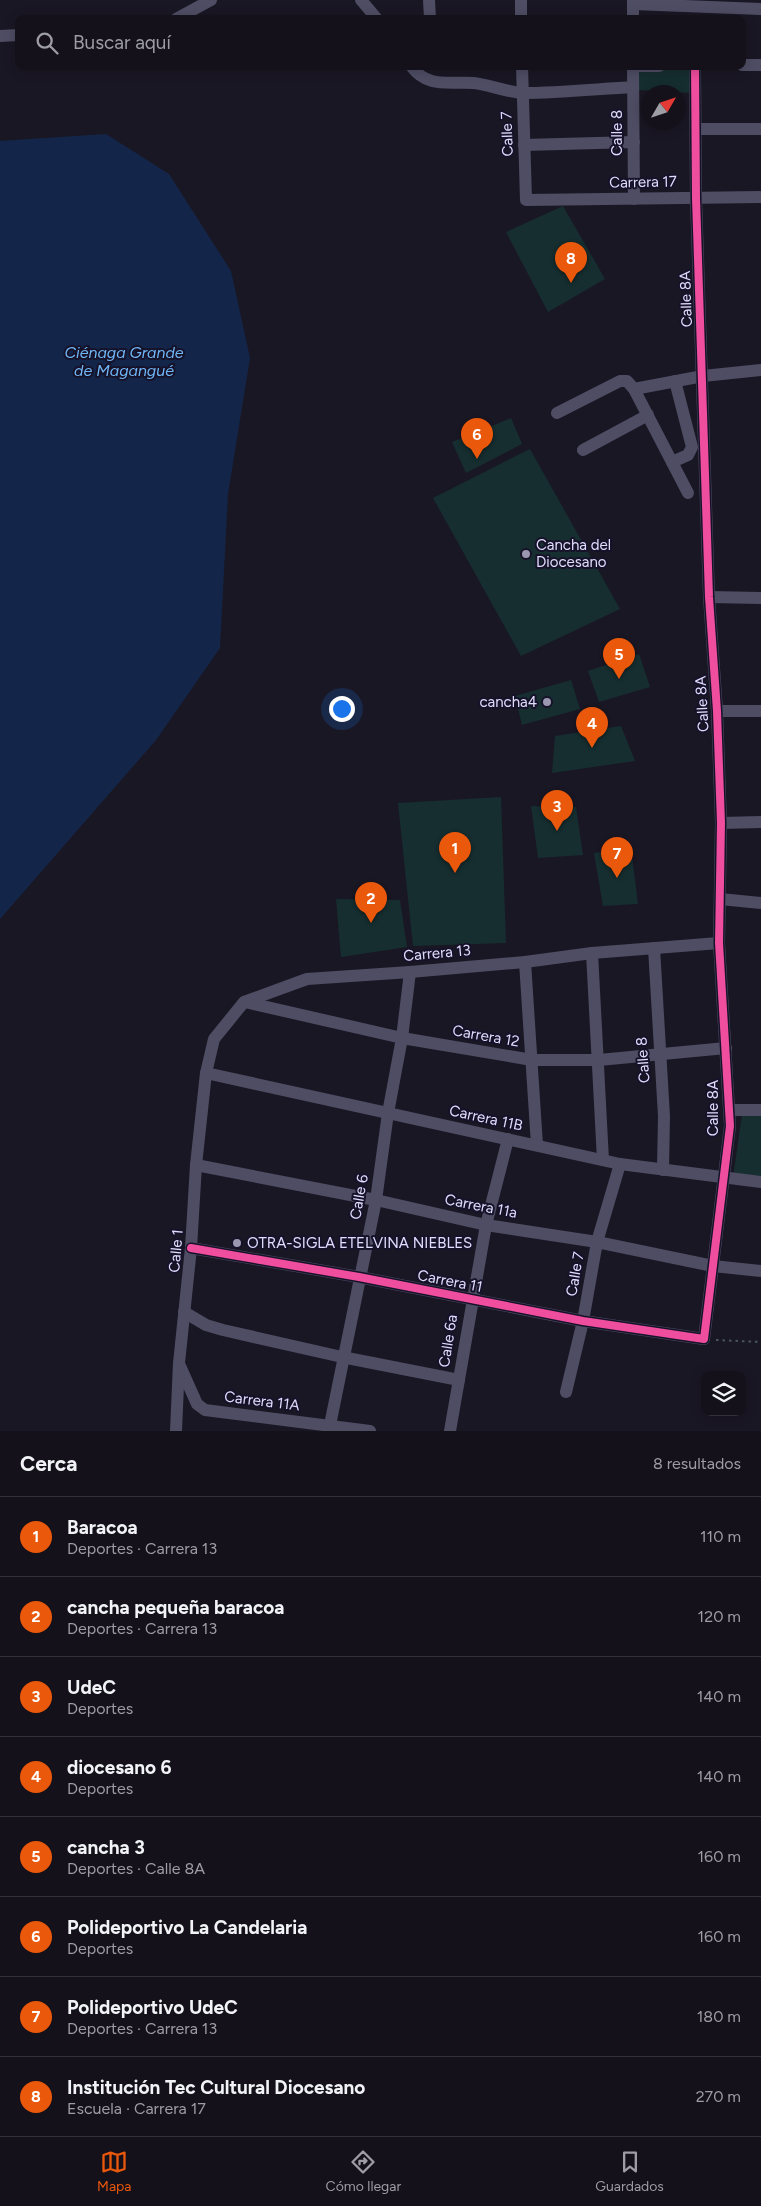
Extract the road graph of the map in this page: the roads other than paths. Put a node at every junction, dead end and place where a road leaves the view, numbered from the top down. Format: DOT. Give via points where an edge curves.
graph roads {
  1 [pos="211,0"];
  2 [pos="361,0"];
  3 [pos="429,0"];
  4 [pos="521,0"];
  5 [pos="633,2"];
  6 [pos="693,3"];
  7 [pos="761,9"];
  8 [pos="183,15"];
  9 [pos="373,15"];
  10 [pos="430,15"];
  11 [pos="522,15"];
  12 [pos="633,15"];
  13 [pos="15,35"];
  14 [pos="0,36"];
  15 [pos="761,65"];
  16 [pos="746,66"];
  17 [pos="414,70"];
  18 [pos="522,70"];
  19 [pos="633,70"];
  20 [pos="695,70"];
  21 [pos="633,87"];
  22 [pos="522,92"];
  23 [pos="696,129"];
  24 [pos="761,129"];
  25 [pos="634,142"];
  26 [pos="524,144"];
  27 [pos="761,197"];
  28 [pos="696,198"];
  29 [pos="634,199"];
  30 [pos="526,200"];
  31 [pos="761,370"];
  32 [pos="703,376"];
  33 [pos="675,381"];
  34 [pos="634,389"];
  35 [pos="557,413"];
  36 [pos="648,415"];
  37 [pos="583,450"];
  38 [pos="672,462"];
  39 [pos="688,493"];
  40 [pos="709,597"];
  41 [pos="761,598"];
  42 [pos="717,711"];
  43 [pos="761,711"];
  44 [pos="761,822"];
  45 [pos="721,823"];
  46 [pos="720,899"];
  47 [pos="761,903"];
  48 [pos="719,944"];
  49 [pos="654,948"];
  50 [pos="592,953"];
  51 [pos="525,962"];
  52 [pos="410,972"];
  53 [pos="244,1002"];
  54 [pos="402,1038"];
  55 [pos="726,1048"];
  56 [pos="659,1054"];
  57 [pos="532,1060"];
  58 [pos="599,1060"];
  59 [pos="206,1073"];
  60 [pos="729,1110"];
  61 [pos="761,1110"];
  62 [pos="388,1113"];
  63 [pos="508,1139"];
  64 [pos="536,1145"];
  65 [pos="603,1160"];
  66 [pos="620,1164"];
  67 [pos="196,1165"];
  68 [pos="662,1170"];
  69 [pos="723,1177"];
  70 [pos="761,1182"];
  71 [pos="376,1200"];
  72 [pos="486,1224"];
  73 [pos="597,1242"];
  74 [pos="191,1248"];
  75 [pos="713,1266"];
  76 [pos="761,1271"];
  77 [pos="359,1277"];
  78 [pos="472,1299"];
  79 [pos="184,1312"];
  80 [pos="583,1321"];
  81 [pos="704,1339"];
  82 [pos="342,1357"];
  83 [pos="179,1363"];
  84 [pos="458,1380"];
  85 [pos="566,1392"];
  86 [pos="330,1425"];
  87 [pos="176,1431"];
  88 [pos="370,1431"];
  89 [pos="450,1431"];
  1 -- 8 [label="street"];
  2 -- 9 [label="street"];
  3 -- 10 [label="street"];
  4 -- 11 [label="street"];
  5 -- 6 [label="street"];
  5 -- 12 [label="street"];
  6 -- 7 [label="street"];
  13 -- 14 [label="street"];
  15 -- 16 [label="street"];
  17 -- 22 [label="street" via="425,80 472,83"];
  18 -- 22 [label="street, Calle 7"];
  19 -- 21 [label="street, Calle 8"];
  20 -- 23 [label="street, Calle 8A"];
  21 -- 22 [label="street"];
  21 -- 25 [label="street, Calle 8"];
  22 -- 26 [label="street, Calle 7"];
  23 -- 24 [label="street"];
  23 -- 28 [label="street, Calle 8A"];
  25 -- 26 [label="street"];
  25 -- 29 [label="street, Calle 8"];
  26 -- 30 [label="street, Calle 7"];
  27 -- 28 [label="street, Carrera 17"];
  28 -- 29 [label="street, Carrera 17"];
  28 -- 32 [label="street, Calle 8A"];
  29 -- 30 [label="street, Carrera 17"];
  31 -- 32 [label="street"];
  32 -- 33 [label="street"];
  32 -- 40 [label="street, Calle 8A"];
  33 -- 34 [label="street"];
  33 -- 38 [label="street" via="692,447 688,455"];
  34 -- 35 [label="street" via="627,381 620,381"];
  34 -- 36 [label="street"];
  36 -- 37 [label="street"];
  36 -- 38 [label="street"];
  38 -- 39 [label="street"];
  40 -- 41 [label="street"];
  40 -- 42 [label="street, Calle 8A"];
  42 -- 43 [label="street"];
  42 -- 45 [label="street, Calle 8A"];
  44 -- 45 [label="street"];
  45 -- 46 [label="street, Calle 8A"];
  46 -- 47 [label="street"];
  46 -- 48 [label="street, Calle 8A"];
  48 -- 49 [label="street, Carrera 13"];
  48 -- 55 [label="street, Calle 8A"];
  49 -- 50 [label="street, Carrera 13"];
  49 -- 56 [label="street, Calle 8"];
  50 -- 51 [label="street, Carrera 13"];
  50 -- 58 [label="street"];
  51 -- 52 [label="street, Carrera 13"];
  51 -- 57 [label="street"];
  52 -- 53 [label="street, Carrera 13" via="307,979"];
  52 -- 54 [label="street, Calle 6"];
  53 -- 54 [label="street, Carrera 12"];
  53 -- 59 [label="street" via="214,1039"];
  54 -- 57 [label="street, Carrera 12"];
  54 -- 62 [label="street, Calle 6"];
  55 -- 56 [label="street, Carrera 12"];
  55 -- 60 [label="street, Calle 8A"];
  56 -- 58 [label="street, Carrera 12"];
  56 -- 68 [label="street, Calle 8" via="664,1116"];
  57 -- 58 [label="street, Carrera 12"];
  57 -- 64 [label="street"];
  58 -- 65 [label="street"];
  59 -- 62 [label="street, Carrera 11B"];
  59 -- 67 [label="street, Calle 1"];
  60 -- 61 [label="street"];
  60 -- 69 [label="street, Calle 8A"];
  62 -- 63 [label="street, Carrera 11B"];
  62 -- 71 [label="street, Calle 6"];
  63 -- 64 [label="street, Carrera 11B"];
  63 -- 72 [label="street, Calle 6a"];
  64 -- 65 [label="street, Carrera 11B"];
  65 -- 66 [label="street, Carrera 11B"];
  66 -- 68 [label="street, Carrera 11B"];
  66 -- 73 [label="street, Calle 7"];
  67 -- 71 [label="street, Carrera 11a"];
  67 -- 74 [label="street, Calle 1"];
  68 -- 69 [label="street, Carrera 11B"];
  69 -- 70 [label="street, Carrera 11B"];
  69 -- 75 [label="street, Calle 8A"];
  71 -- 72 [label="street, Carrera 11a"];
  71 -- 77 [label="street, Calle 6"];
  72 -- 73 [label="street, Carrera 11a"];
  72 -- 78 [label="street, Calle 6a"];
  73 -- 75 [label="street, Carrera 11a"];
  73 -- 80 [label="street, Calle 7"];
  74 -- 77 [label="street, Carrera 11"];
  74 -- 79 [label="street, Calle 1"];
  75 -- 76 [label="street, Carrera 11a"];
  75 -- 81 [label="street, Calle 8A"];
  77 -- 78 [label="street, Carrera 11"];
  77 -- 82 [label="street, Calle 6"];
  78 -- 80 [label="street, Carrera 11"];
  78 -- 84 [label="street, Calle 6a"];
  79 -- 82 [label="street" via="206,1325"];
  79 -- 83 [label="street, Calle 1"];
  80 -- 81 [label="street, Carrera 11"];
  80 -- 85 [label="street, Calle 7"];
  82 -- 84 [label="street"];
  82 -- 86 [label="street, Calle 6"];
  83 -- 86 [label="street, Carrera 11A" via="197,1404 206,1410"];
  83 -- 87 [label="street, Calle 1"];
  84 -- 89 [label="street, Calle 6a"];
  86 -- 88 [label="street, Carrera 11A"];
}
